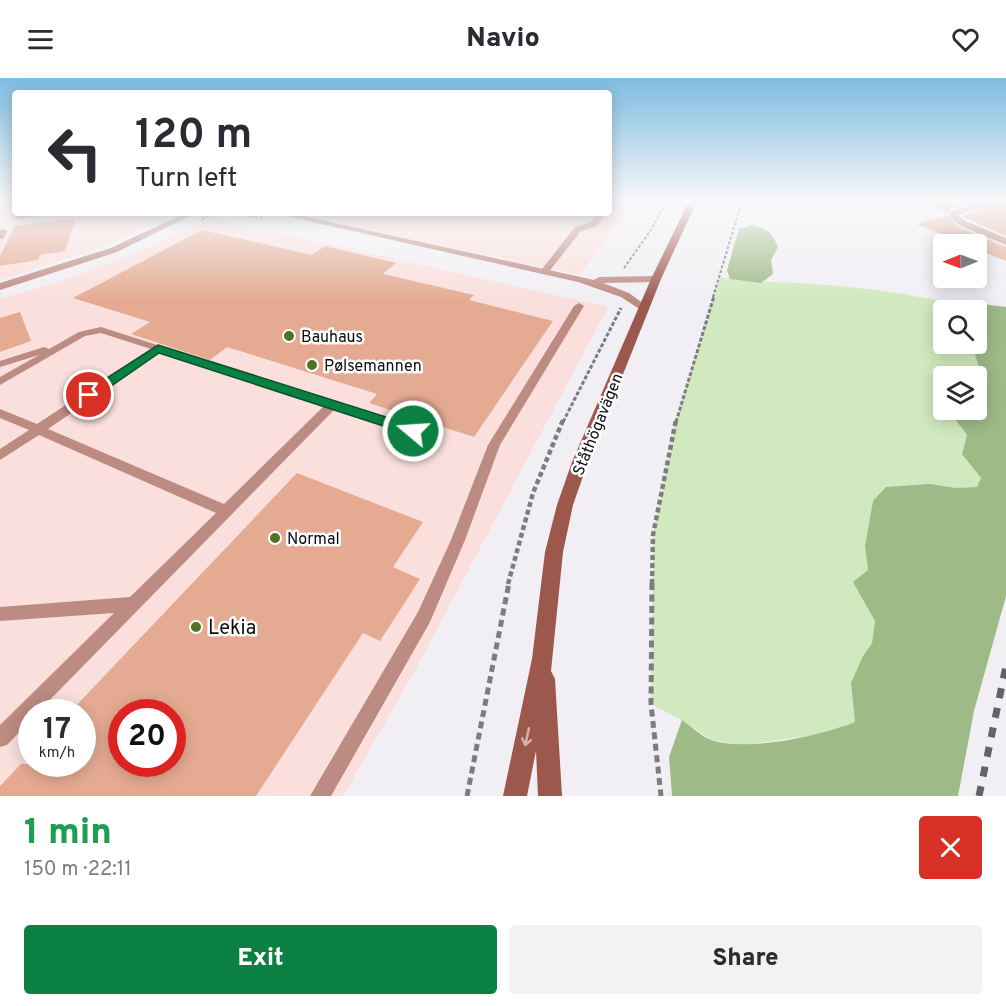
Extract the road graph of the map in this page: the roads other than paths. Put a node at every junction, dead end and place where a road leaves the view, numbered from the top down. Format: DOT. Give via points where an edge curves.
graph roads {
  1 [pos="147,235"];
  2 [pos="376,235"];
  3 [pos="574,235"];
  4 [pos="677,235"];
  5 [pos="989,235"];
  6 [pos="1006,242"];
  7 [pos="545,271"];
  8 [pos="656,279"];
  9 [pos="603,283"];
  10 [pos="0,287"];
  11 [pos="579,306"];
  12 [pos="644,309"];
  13 [pos="65,344"];
  14 [pos="158,349"];
  15 [pos="0,364"];
  16 [pos="0,382"];
  17 [pos="332,405"];
  18 [pos="0,413"];
  19 [pos="38,429"];
  20 [pos="413,431"];
  21 [pos="0,455"];
  22 [pos="226,511"];
  23 [pos="133,604"];
  24 [pos="0,614"];
  25 [pos="543,659"];
  26 [pos="0,738"];
  27 [pos="320,796"];
  28 [pos="515,796"];
  29 [pos="550,796"];
  1 -- 10 [label="street" via="114,250"];
  2 -- 7 [label="street"];
  3 -- 7 [label="lane"];
  4 -- 8 [label="main road, Ståthögavägen"];
  5 -- 6 [label="street"];
  7 -- 9 [label="street"];
  8 -- 9 [label="street"];
  8 -- 12 [label="main road, Ståthögavägen"];
  9 -- 12 [label="street"];
  11 -- 27 [label="lane" via="494,445 424,617"];
  12 -- 25 [label="main road, Ståthögavägen" via="565,505 554,552"];
  13 -- 14 [label="lane" via="82,334 101,330"];
  13 -- 15 [label="lane"];
  13 -- 16 [label="lane"];
  14 -- 17 [label="lane"];
  14 -- 19 [label="lane"];
  17 -- 20 [label="lane"];
  17 -- 22 [label="lane"];
  18 -- 19 [label="lane"];
  19 -- 21 [label="lane"];
  19 -- 22 [label="lane"];
  22 -- 23 [label="lane"];
  23 -- 24 [label="lane"];
  23 -- 26 [label="lane"];
  25 -- 28 [label="main road, Ståthögavägen, one-way"];
  25 -- 29 [label="main road, Ståthögavägen"];
}
